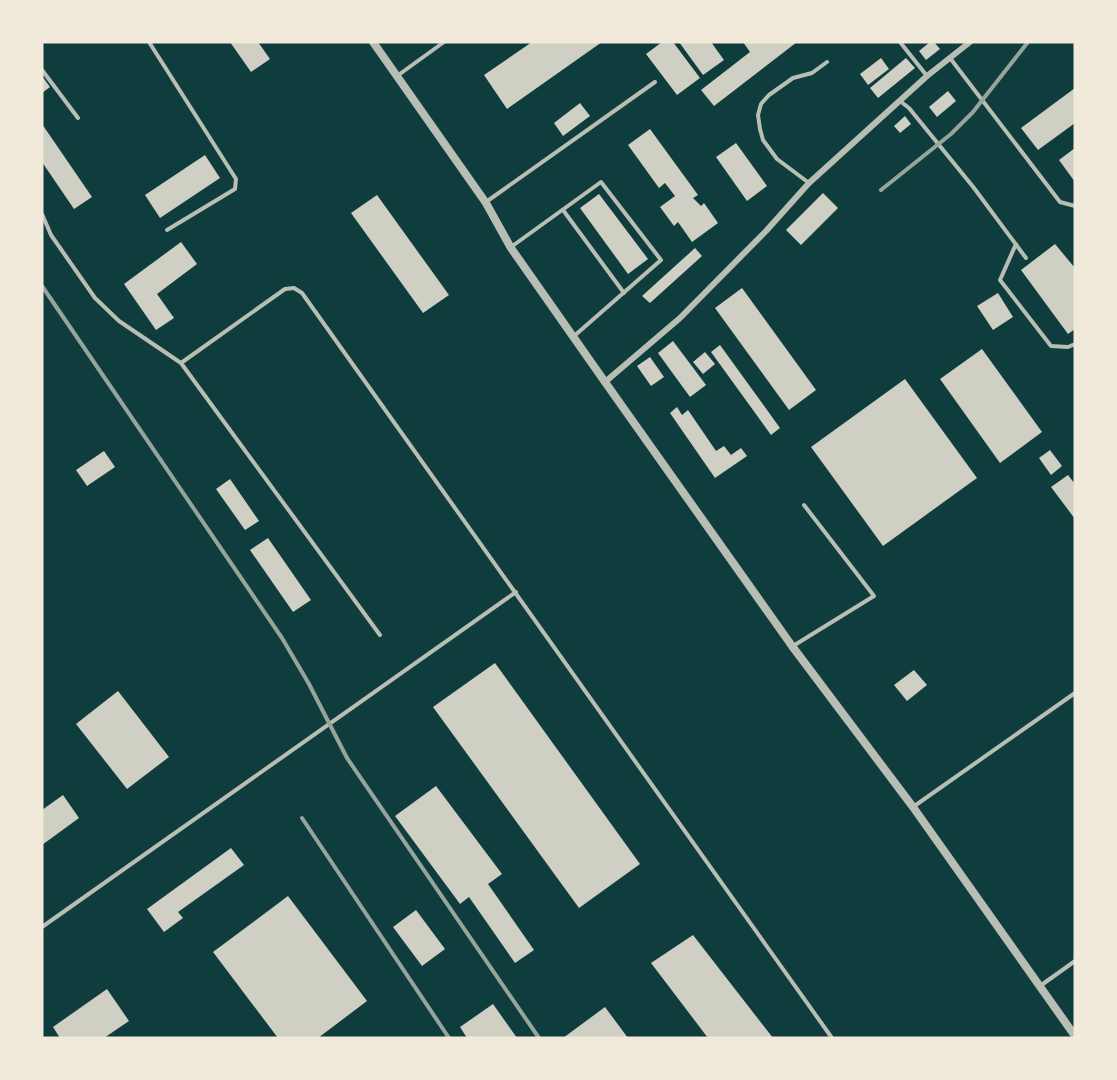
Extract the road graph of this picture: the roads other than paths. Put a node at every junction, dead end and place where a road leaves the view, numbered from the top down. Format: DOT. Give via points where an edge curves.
graph roads {
  1 [pos="149,42"];
  2 [pos="444,42"];
  3 [pos="900,42"];
  4 [pos="970,42"];
  5 [pos="375,43"];
  6 [pos="950,58"];
  7 [pos="827,62"];
  8 [pos="42,70"];
  9 [pos="397,76"];
  10 [pos="927,76"];
  11 [pos="655,82"];
  12 [pos="900,100"];
  13 [pos="78,118"];
  14 [pos="809,183"];
  15 [pos="486,203"];
  16 [pos="1075,206"];
  17 [pos="563,210"];
  18 [pos="42,214"];
  19 [pos="167,230"];
  20 [pos="1016,244"];
  21 [pos="511,248"];
  22 [pos="1026,258"];
  23 [pos="624,292"];
  24 [pos="573,337"];
  25 [pos="1075,344"];
  26 [pos="181,363"];
  27 [pos="605,382"];
  28 [pos="804,504"];
  29 [pos="516,592"];
  30 [pos="380,635"];
  31 [pos="792,646"];
  32 [pos="1075,693"];
  33 [pos="913,807"];
  34 [pos="42,927"];
  35 [pos="1075,961"];
  36 [pos="1040,986"];
  37 [pos="1075,1036"];
  38 [pos="832,1038"];
  1 -- 19 [label="lane" via="236,179 235,189"];
  2 -- 9 [label="lane"];
  3 -- 10 [label="lane"];
  4 -- 6 [label="street"];
  5 -- 9 [label="street"];
  6 -- 10 [label="street"];
  6 -- 16 [label="lane" via="1060,202"];
  7 -- 14 [label="lane" via="769,95 758,115 763,140 777,159"];
  8 -- 13 [label="lane"];
  9 -- 15 [label="street"];
  10 -- 12 [label="street"];
  11 -- 15 [label="lane"];
  12 -- 14 [label="street"];
  12 -- 20 [label="lane" via="975,188"];
  14 -- 27 [label="street" via="680,318"];
  15 -- 21 [label="street"];
  17 -- 21 [label="lane"];
  17 -- 23 [label="lane"];
  17 -- 23 [label="lane" via="601,182 661,260"];
  18 -- 26 [label="lane" via="51,235 94,298 119,321"];
  20 -- 22 [label="lane"];
  20 -- 25 [label="lane" via="1000,280 1051,346"];
  21 -- 24 [label="street"];
  23 -- 24 [label="lane"];
  24 -- 27 [label="street"];
  26 -- 29 [label="lane" via="285,289 294,288 302,293"];
  26 -- 30 [label="lane"];
  27 -- 31 [label="street"];
  28 -- 31 [label="lane" via="874,596"];
  29 -- 34 [label="lane"];
  29 -- 38 [label="lane"];
  31 -- 33 [label="street"];
  32 -- 33 [label="lane"];
  33 -- 36 [label="street"];
  35 -- 36 [label="lane"];
  36 -- 37 [label="street"];
}
